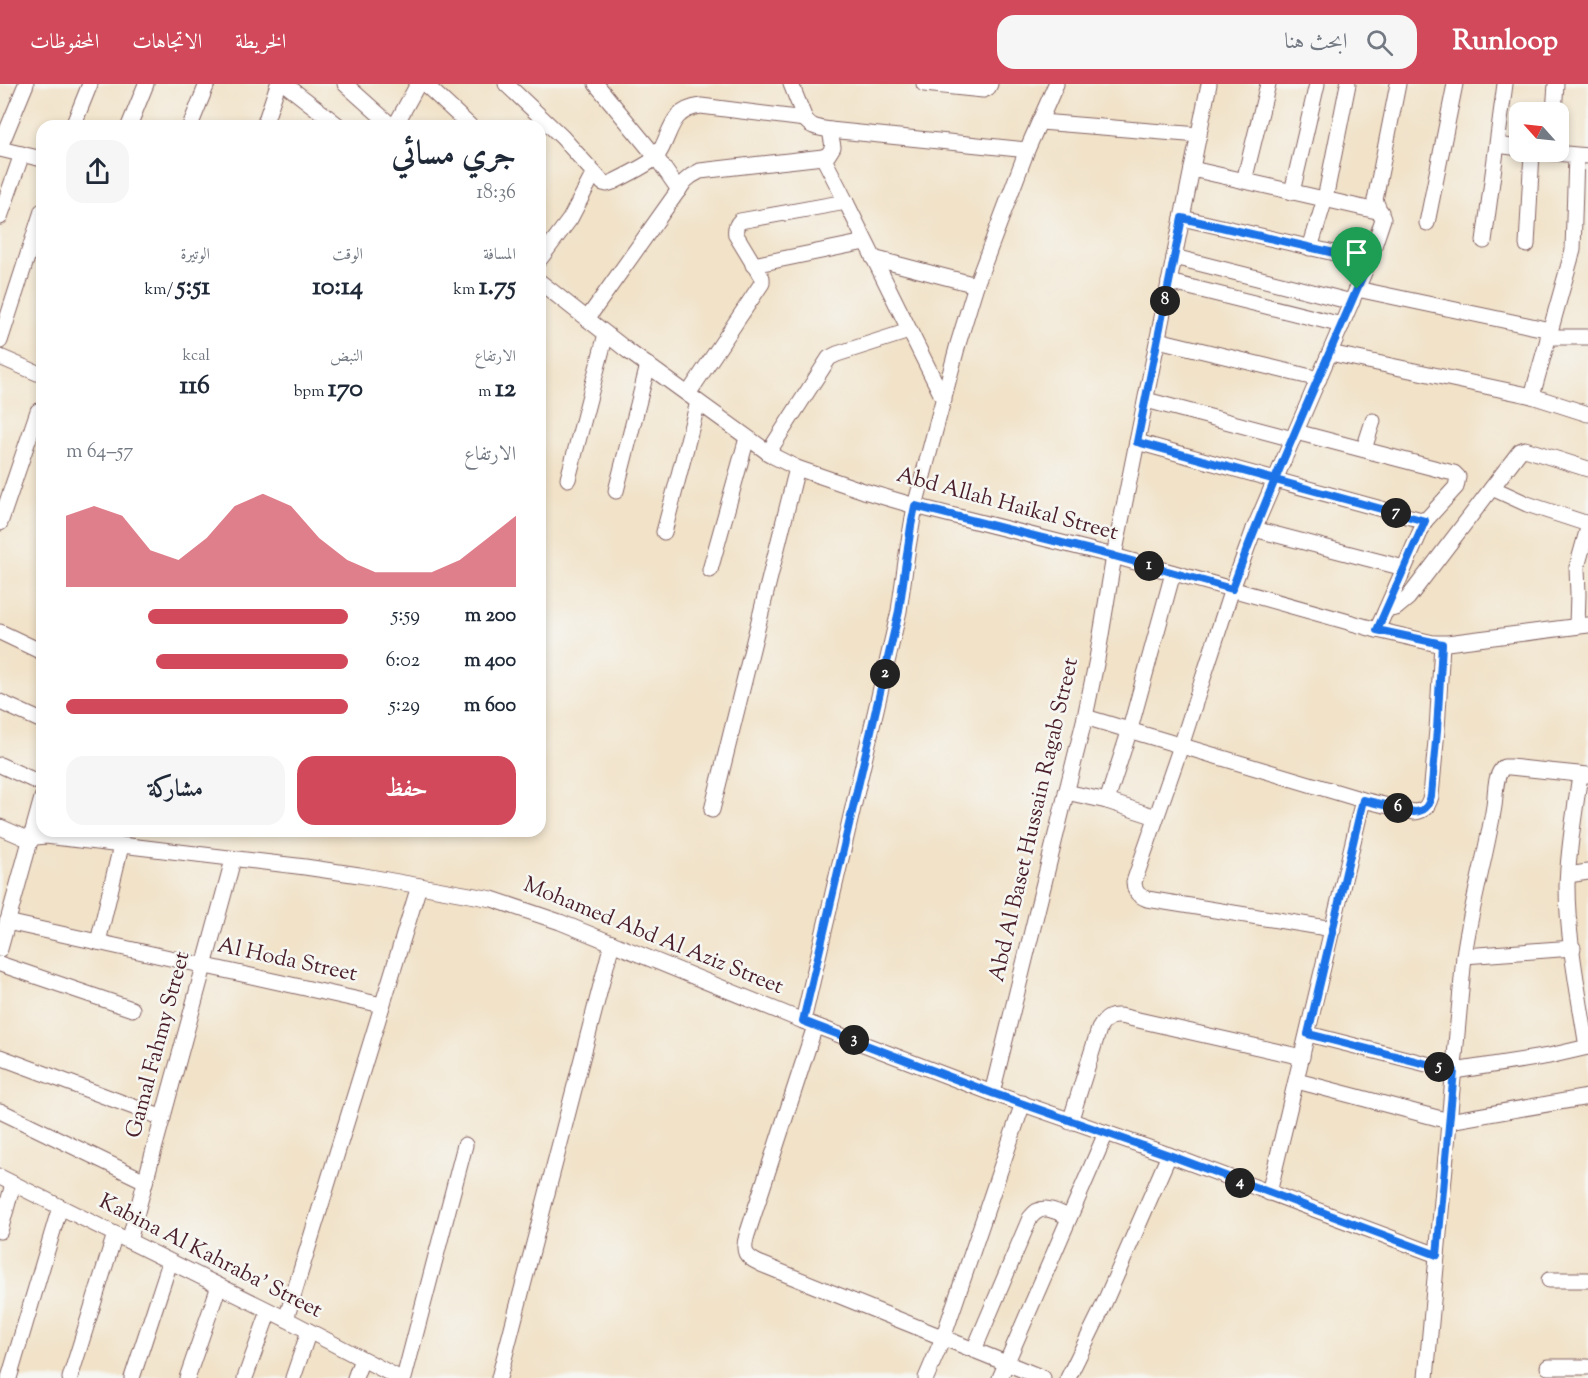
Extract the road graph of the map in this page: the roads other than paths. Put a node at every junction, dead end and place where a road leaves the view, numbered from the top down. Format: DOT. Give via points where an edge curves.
graph roads {
  1 [pos="26,84"];
  2 [pos="90,84"];
  3 [pos="146,84"];
  4 [pos="207,84"];
  5 [pos="278,84"];
  6 [pos="285,84"];
  7 [pos="345,84"];
  8 [pos="418,84"];
  9 [pos="425,84"];
  10 [pos="507,84"];
  11 [pos="596,84"];
  12 [pos="791,84"];
  13 [pos="924,84"];
  14 [pos="990,84"];
  15 [pos="1056,84"];
  16 [pos="1209,84"];
  17 [pos="1268,84"];
  18 [pos="1317,84"];
  19 [pos="1348,84"];
  20 [pos="1398,84"];
  21 [pos="1455,84"];
  22 [pos="1505,84"];
  23 [pos="1556,84"];
  24 [pos="1555,102"];
  25 [pos="805,119"];
  26 [pos="75,120"];
  27 [pos="131,120"];
  28 [pos="192,120"];
  29 [pos="266,120"];
  30 [pos="331,120"];
  31 [pos="386,120"];
  32 [pos="397,120"];
  33 [pos="460,120"];
  34 [pos="544,120"];
  35 [pos="546,122"];
  36 [pos="1041,122"];
  37 [pos="830,130"];
  38 [pos="1199,135"];
  39 [pos="1497,145"];
  40 [pos="1509,147"];
  41 [pos="0,148"];
  42 [pos="1028,150"];
  43 [pos="22,154"];
  44 [pos="1582,156"];
  45 [pos="656,157"];
  46 [pos="823,157"];
  47 [pos="36,158"];
  48 [pos="1531,162"];
  49 [pos="1192,169"];
  50 [pos="594,173"];
  51 [pos="1244,181"];
  52 [pos="679,190"];
  53 [pos="1292,192"];
  54 [pos="1325,199"];
  55 [pos="846,202"];
  56 [pos="1381,212"];
  57 [pos="0,217"];
  58 [pos="1182,218"];
  59 [pos="1427,223"];
  60 [pos="36,230"];
  61 [pos="1484,241"];
  62 [pos="865,242"];
  63 [pos="1527,245"];
  64 [pos="1310,248"];
  65 [pos="546,251"];
  66 [pos="1174,257"];
  67 [pos="873,258"];
  68 [pos="1369,261"];
  69 [pos="753,265"];
  70 [pos="1169,282"];
  71 [pos="976,285"];
  72 [pos="546,287"];
  73 [pos="1354,295"];
  74 [pos="587,319"];
  75 [pos="1342,325"];
  76 [pos="909,331"];
  77 [pos="606,334"];
  78 [pos="1549,334"];
  79 [pos="1588,337"];
  80 [pos="1158,340"];
  81 [pos="0,341"];
  82 [pos="1330,353"];
  83 [pos="0,357"];
  84 [pos="648,365"];
  85 [pos="36,372"];
  86 [pos="1318,379"];
  87 [pos="1532,396"];
  88 [pos="693,398"];
  89 [pos="944,400"];
  90 [pos="1146,400"];
  91 [pos="1588,414"];
  92 [pos="36,417"];
  93 [pos="1373,421"];
  94 [pos="1294,435"];
  95 [pos="747,438"];
  96 [pos="1137,442"];
  97 [pos="1364,449"];
  98 [pos="768,453"];
  99 [pos="797,468"];
  100 [pos="1588,469"];
  101 [pos="568,479"];
  102 [pos="1275,480"];
  103 [pos="1492,488"];
  104 [pos="616,491"];
  105 [pos="915,506"];
  106 [pos="1425,521"];
  107 [pos="0,523"];
  108 [pos="1588,526"];
  109 [pos="1254,529"];
  110 [pos="664,532"];
  111 [pos="1114,556"];
  112 [pos="1404,568"];
  113 [pos="710,570"];
  114 [pos="1173,573"];
  115 [pos="1232,589"];
  116 [pos="1386,610"];
  117 [pos="1582,625"];
  118 [pos="1377,630"];
  119 [pos="0,632"];
  120 [pos="1442,644"];
  121 [pos="36,649"];
  122 [pos="0,702"];
  123 [pos="1085,717"];
  124 [pos="36,719"];
  125 [pos="1130,729"];
  126 [pos="1181,746"];
  127 [pos="0,765"];
  128 [pos="1584,775"];
  129 [pos="36,781"];
  130 [pos="1066,792"];
  131 [pos="1363,800"];
  132 [pos="1107,801"];
  133 [pos="712,810"];
  134 [pos="1156,817"];
  135 [pos="36,819"];
  136 [pos="0,827"];
  137 [pos="36,837"];
  138 [pos="54,837"];
  139 [pos="30,840"];
  140 [pos="122,846"];
  141 [pos="232,860"];
  142 [pos="1588,872"];
  143 [pos="1568,875"];
  144 [pos="419,886"];
  145 [pos="6,900"];
  146 [pos="7,922"];
  147 [pos="1333,929"];
  148 [pos="98,942"];
  149 [pos="612,943"];
  150 [pos="1573,948"];
  151 [pos="0,949"];
  152 [pos="1464,956"];
  153 [pos="0,964"];
  154 [pos="204,966"];
  155 [pos="382,1005"];
  156 [pos="132,1009"];
  157 [pos="809,1023"];
  158 [pos="1308,1034"];
  159 [pos="1587,1047"];
  160 [pos="0,1057"];
  161 [pos="1302,1057"];
  162 [pos="1454,1071"];
  163 [pos="1297,1081"];
  164 [pos="992,1093"];
  165 [pos="1588,1097"];
  166 [pos="1023,1103"];
  167 [pos="0,1112"];
  168 [pos="163,1118"];
  169 [pos="1449,1121"];
  170 [pos="1070,1122"];
  171 [pos="1106,1133"];
  172 [pos="465,1145"];
  173 [pos="1169,1155"];
  174 [pos="7,1181"];
  175 [pos="145,1181"];
  176 [pos="1269,1193"];
  177 [pos="60,1207"];
  178 [pos="1069,1216"];
  179 [pos="0,1231"];
  180 [pos="115,1234"];
  181 [pos="129,1241"];
  182 [pos="1437,1255"];
  183 [pos="170,1262"];
  184 [pos="1549,1280"];
  185 [pos="1588,1280"];
  186 [pos="219,1286"];
  187 [pos="269,1311"];
  188 [pos="286,1319"];
  189 [pos="309,1331"];
  190 [pos="943,1338"];
  191 [pos="974,1350"];
  192 [pos="362,1359"];
  193 [pos="1007,1363"];
  194 [pos="1588,1366"];
  195 [pos="1548,1367"];
  196 [pos="9,1378"];
  197 [pos="70,1378"];
  198 [pos="132,1378"];
  199 [pos="187,1378"];
  200 [pos="245,1378"];
  201 [pos="293,1378"];
  202 [pos="355,1378"];
  203 [pos="399,1378"];
  204 [pos="404,1378"];
  205 [pos="499,1378"];
  206 [pos="926,1378"];
  207 [pos="1000,1378"];
  208 [pos="1043,1378"];
  209 [pos="1068,1378"];
  210 [pos="1426,1378"];
  1 -- 41 [label="street"];
  2 -- 26 [label="street"];
  3 -- 27 [label="street"];
  4 -- 28 [label="street"];
  5 -- 29 [label="street"];
  6 -- 30 [label="street"];
  7 -- 31 [label="street"];
  8 -- 32 [label="street"];
  9 -- 33 [label="street"];
  10 -- 34 [label="street"];
  11 -- 45 [label="street"];
  12 -- 25 [label="street"];
  13 -- 14 [label="street" via="982,90"];
  15 -- 36 [label="street"];
  16 -- 38 [label="street, Abd Al Baset Hussain Ragab Street"];
  17 -- 51 [label="street"];
  18 -- 53 [label="street"];
  19 -- 54 [label="street"];
  20 -- 56 [label="street" via="1375,200"];
  21 -- 59 [label="street"];
  22 -- 39 [label="street"];
  23 -- 24 [label="street"];
  25 -- 37 [label="street" via="814,127"];
  25 -- 45 [label="street" via="693,107 675,119"];
  35 -- 50 [label="street"];
  36 -- 38 [label="street"];
  36 -- 42 [label="street"];
  37 -- 42 [label="street"];
  37 -- 46 [label="street" via="833,147"];
  38 -- 49 [label="street, Abd Al Baset Hussain Ragab Street"];
  39 -- 40 [label="street"];
  39 -- 61 [label="street"];
  41 -- 43 [label="street"];
  42 -- 71 [label="street"];
  43 -- 47 [label="street"];
  43 -- 57 [label="street"];
  44 -- 78 [label="street" via="1573,250"];
  45 -- 50 [label="street" via="610,184 603,183"];
  45 -- 52 [label="street"];
  46 -- 52 [label="street" via="700,171"];
  46 -- 55 [label="street"];
  48 -- 63 [label="street"];
  49 -- 51 [label="street"];
  49 -- 58 [label="street, Abd Al Baset Hussain Ragab Street"];
  50 -- 65 [label="street" via="570,219"];
  51 -- 53 [label="street"];
  52 -- 74 [label="street"];
  53 -- 54 [label="street"];
  54 -- 56 [label="street"];
  54 -- 64 [label="street"];
  55 -- 62 [label="street"];
  55 -- 69 [label="street" via="740,221 736,235"];
  56 -- 68 [label="street" via="1383,219"];
  58 -- 64 [label="street"];
  58 -- 66 [label="street, Abd Al Baset Hussain Ragab Street"];
  60 -- 81 [label="street"];
  62 -- 67 [label="street"];
  62 -- 69 [label="street"];
  64 -- 68 [label="street"];
  66 -- 70 [label="street, Abd Al Baset Hussain Ragab Street"];
  66 -- 73 [label="street"];
  67 -- 71 [label="street"];
  67 -- 76 [label="street"];
  68 -- 73 [label="street"];
  69 -- 88 [label="street" via="762,284"];
  70 -- 75 [label="street"];
  70 -- 80 [label="street, Abd Al Baset Hussain Ragab Street"];
  71 -- 89 [label="street"];
  72 -- 74 [label="street, Abd Allah Haikal Street"];
  73 -- 75 [label="street"];
  73 -- 78 [label="street"];
  74 -- 77 [label="street, Abd Allah Haikal Street"];
  75 -- 82 [label="street"];
  76 -- 89 [label="street"];
  76 -- 98 [label="street" via="830,358"];
  77 -- 84 [label="street, Abd Allah Haikal Street"];
  77 -- 101 [label="street"];
  78 -- 79 [label="street"];
  78 -- 87 [label="street"];
  80 -- 86 [label="street"];
  80 -- 90 [label="street, Abd Al Baset Hussain Ragab Street"];
  82 -- 86 [label="street"];
  82 -- 87 [label="street"];
  83 -- 85 [label="street"];
  84 -- 88 [label="street, Abd Allah Haikal Street"];
  84 -- 104 [label="street"];
  86 -- 94 [label="street"];
  87 -- 91 [label="street"];
  88 -- 95 [label="street, Abd Allah Haikal Street"];
  88 -- 110 [label="street"];
  89 -- 105 [label="street"];
  90 -- 94 [label="street"];
  90 -- 96 [label="street, Abd Al Baset Hussain Ragab Street"];
  92 -- 107 [label="street"];
  93 -- 97 [label="street"];
  94 -- 97 [label="street"];
  94 -- 102 [label="street"];
  95 -- 98 [label="street, Abd Allah Haikal Street"];
  95 -- 113 [label="street"];
  96 -- 102 [label="street"];
  96 -- 111 [label="street, Abd Al Baset Hussain Ragab Street"];
  97 -- 106 [label="street" via="1458,477 1456,487"];
  98 -- 99 [label="street, Abd Allah Haikal Street"];
  99 -- 105 [label="street, Abd Allah Haikal Street"];
  99 -- 133 [label="street"];
  100 -- 103 [label="street" via="1522,449"];
  102 -- 106 [label="street"];
  102 -- 109 [label="street"];
  103 -- 108 [label="street"];
  103 -- 116 [label="street" via="1408,598 1396,608"];
  105 -- 111 [label="street, Abd Allah Haikal Street"];
  105 -- 157 [label="street" via="899,611"];
  106 -- 112 [label="street"];
  108 -- 117 [label="street" via="1577,567"];
  109 -- 112 [label="street"];
  109 -- 115 [label="street"];
  111 -- 114 [label="street, Abd Allah Haikal Street"];
  111 -- 123 [label="street, Abd Al Baset Hussain Ragab Street"];
  112 -- 116 [label="street"];
  114 -- 115 [label="street, Abd Allah Haikal Street"];
  114 -- 125 [label="street"];
  115 -- 118 [label="street, Abd Allah Haikal Street"];
  115 -- 126 [label="street"];
  116 -- 118 [label="street"];
  117 -- 120 [label="street, Abd Allah Haikal Street"];
  118 -- 120 [label="street, Abd Allah Haikal Street"];
  119 -- 121 [label="street"];
  120 -- 131 [label="street" via="1429,804 1421,812 1414,812"];
  122 -- 124 [label="street"];
  123 -- 125 [label="street"];
  123 -- 130 [label="street, Abd Al Baset Hussain Ragab Street"];
  125 -- 126 [label="street"];
  125 -- 132 [label="street"];
  126 -- 131 [label="street"];
  126 -- 134 [label="street"];
  127 -- 129 [label="street"];
  128 -- 143 [label="street"];
  128 -- 152 [label="street" via="1509,767 1498,774"];
  130 -- 132 [label="street"];
  130 -- 164 [label="street, Abd Al Baset Hussain Ragab Street"];
  131 -- 147 [label="street"];
  132 -- 134 [label="street"];
  134 -- 147 [label="street" via="1134,882 1139,896"];
  135 -- 139 [label="street"];
  136 -- 139 [label="street"];
  137 -- 139 [label="street, Mohamed Abd Al Aziz Street"];
  138 -- 140 [label="street, Mohamed Abd Al Aziz Street"];
  139 -- 145 [label="street"];
  140 -- 141 [label="street, Mohamed Abd Al Aziz Street"];
  140 -- 148 [label="street"];
  141 -- 144 [label="street, Mohamed Abd Al Aziz Street"];
  141 -- 154 [label="street, Gamal Fahmy Street"];
  142 -- 143 [label="street"];
  143 -- 150 [label="street"];
  144 -- 149 [label="street, Mohamed Abd Al Aziz Street" via="492,899"];
  144 -- 155 [label="street"];
  145 -- 146 [label="street"];
  146 -- 148 [label="street, Al Hoda Street"];
  146 -- 151 [label="street"];
  147 -- 158 [label="street"];
  148 -- 154 [label="street, Al Hoda Street"];
  149 -- 157 [label="street, Mohamed Abd Al Aziz Street"];
  149 -- 205 [label="street"];
  150 -- 152 [label="street"];
  150 -- 159 [label="street"];
  152 -- 162 [label="street"];
  153 -- 156 [label="street"];
  154 -- 155 [label="street, Al Hoda Street"];
  154 -- 168 [label="street, Gamal Fahmy Street"];
  155 -- 188 [label="street"];
  157 -- 164 [label="street, Mohamed Abd Al Aziz Street"];
  157 -- 190 [label="street" via="744,1246 747,1254 761,1264"];
  158 -- 161 [label="street"];
  158 -- 162 [label="street"];
  159 -- 162 [label="street"];
  160 -- 168 [label="street"];
  161 -- 163 [label="street"];
  161 -- 170 [label="street" via="1117,1015 1109,1017 1099,1029"];
  162 -- 169 [label="street"];
  163 -- 169 [label="street"];
  163 -- 176 [label="street"];
  164 -- 166 [label="street, Mohamed Abd Al Aziz Street"];
  165 -- 169 [label="street"];
  166 -- 170 [label="street, Mohamed Abd Al Aziz Street"];
  166 -- 190 [label="street"];
  167 -- 175 [label="street"];
  168 -- 175 [label="street, Gamal Fahmy Street"];
  169 -- 182 [label="street"];
  170 -- 171 [label="street, Mohamed Abd Al Aziz Street"];
  171 -- 173 [label="street, Mohamed Abd Al Aziz Street"];
  171 -- 178 [label="street"];
  172 -- 204 [label="street"];
  173 -- 176 [label="street, Mohamed Abd Al Aziz Street"];
  173 -- 209 [label="street"];
  174 -- 177 [label="street, Kabina Al Kahraba' Street"];
  174 -- 179 [label="street"];
  175 -- 181 [label="street, Gamal Fahmy Street"];
  176 -- 182 [label="street, Mohamed Abd Al Aziz Street"];
  177 -- 180 [label="street, Kabina Al Kahraba' Street"];
  177 -- 196 [label="street"];
  178 -- 191 [label="street" via="1046,1208 1030,1218"];
  178 -- 193 [label="street"];
  180 -- 181 [label="street, Kabina Al Kahraba' Street"];
  180 -- 197 [label="street"];
  181 -- 183 [label="street, Kabina Al Kahraba' Street"];
  182 -- 210 [label="street"];
  183 -- 186 [label="street, Kabina Al Kahraba' Street"];
  183 -- 198 [label="street"];
  184 -- 185 [label="street"];
  186 -- 187 [label="street, Kabina Al Kahraba' Street"];
  186 -- 199 [label="street"];
  187 -- 188 [label="street, Kabina Al Kahraba' Street"];
  187 -- 200 [label="street"];
  188 -- 189 [label="street, Kabina Al Kahraba' Street"];
  189 -- 192 [label="street, Kabina Al Kahraba' Street"];
  189 -- 201 [label="street"];
  190 -- 191 [label="street"];
  190 -- 206 [label="street"];
  191 -- 193 [label="street"];
  192 -- 202 [label="street"];
  192 -- 203 [label="street, Kabina Al Kahraba' Street"];
  193 -- 207 [label="street"];
  193 -- 208 [label="street"];
  194 -- 195 [label="street"];
}
